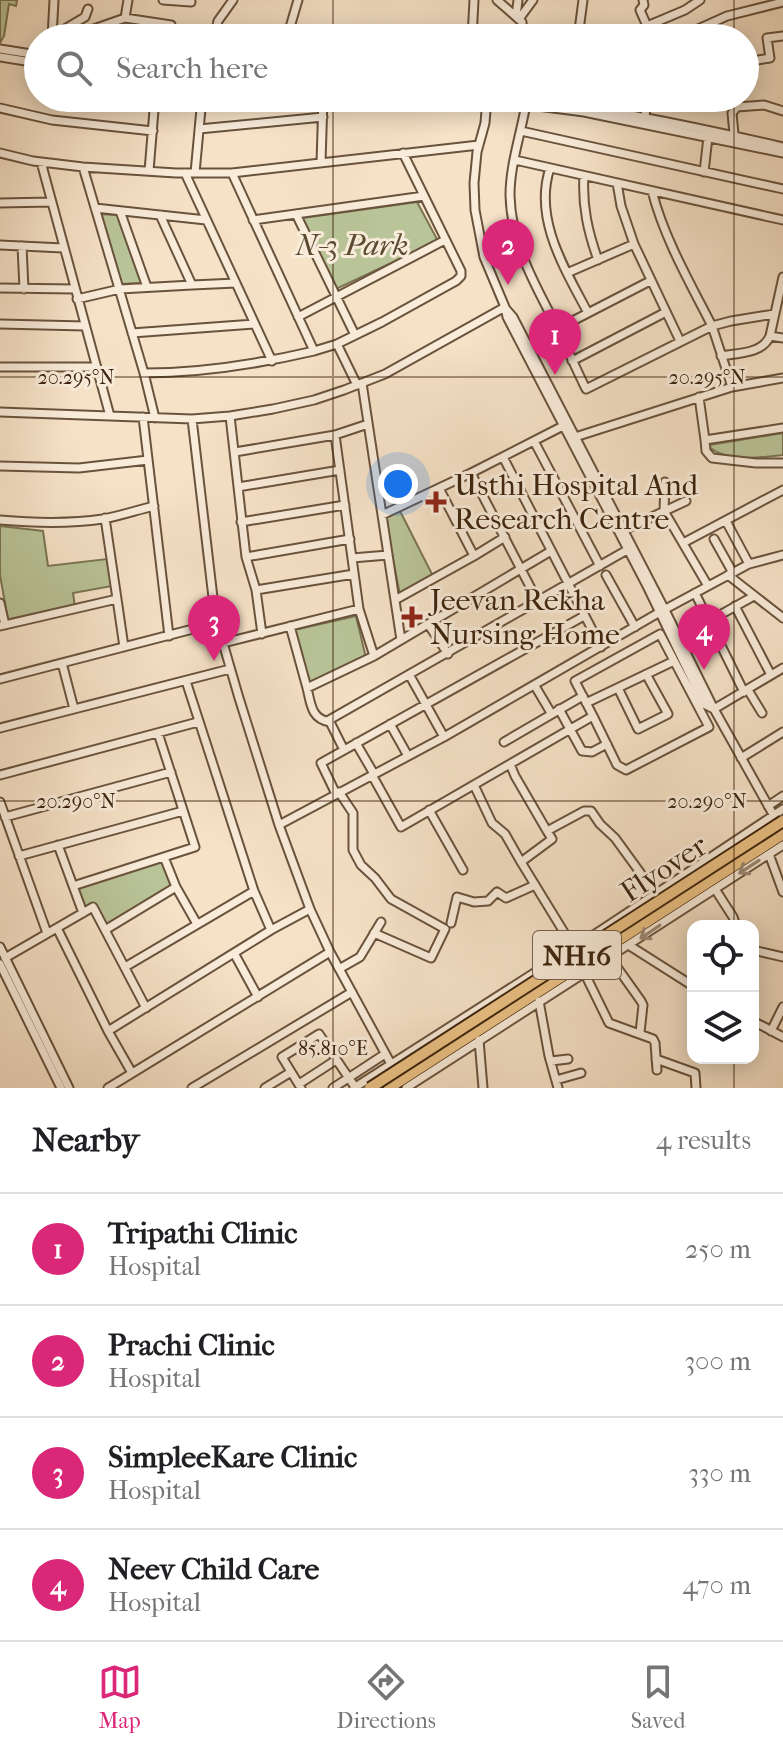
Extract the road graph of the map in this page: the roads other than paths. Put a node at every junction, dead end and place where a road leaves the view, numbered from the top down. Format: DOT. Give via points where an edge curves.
graph roads {
  1 [pos="54,0"];
  2 [pos="128,0"];
  3 [pos="163,0"];
  4 [pos="233,0"];
  5 [pos="298,0"];
  6 [pos="474,0"];
  7 [pos="497,0"];
  8 [pos="518,0"];
  9 [pos="533,0"];
  10 [pos="583,0"];
  11 [pos="643,0"];
  12 [pos="700,0"];
  13 [pos="191,2"];
  14 [pos="783,2"];
  15 [pos="88,9"];
  16 [pos="125,18"];
  17 [pos="517,18"];
  18 [pos="53,24"];
  19 [pos="73,24"];
  20 [pos="108,24"];
  21 [pos="164,24"];
  22 [pos="217,24"];
  23 [pos="291,24"];
  24 [pos="473,24"];
  25 [pos="522,24"];
  26 [pos="580,24"];
  27 [pos="646,24"];
  28 [pos="652,24"];
  29 [pos="709,24"];
  30 [pos="783,36"];
  31 [pos="0,49"];
  32 [pos="24,53"];
  33 [pos="0,57"];
  34 [pos="759,60"];
  35 [pos="24,61"];
  36 [pos="759,105"];
  37 [pos="0,108"];
  38 [pos="783,111"];
  39 [pos="154,112"];
  40 [pos="201,112"];
  41 [pos="323,112"];
  42 [pos="488,112"];
  43 [pos="521,112"];
  44 [pos="584,112"];
  45 [pos="625,112"];
  46 [pos="646,112"];
  47 [pos="733,112"];
  48 [pos="323,117"];
  49 [pos="645,117"];
  50 [pos="661,123"];
  51 [pos="199,129"];
  52 [pos="153,131"];
  53 [pos="521,131"];
  54 [pos="734,134"];
  55 [pos="708,137"];
  56 [pos="479,145"];
  57 [pos="783,147"];
  58 [pos="0,153"];
  59 [pos="403,153"];
  60 [pos="783,153"];
  61 [pos="22,159"];
  62 [pos="0,160"];
  63 [pos="515,160"];
  64 [pos="41,162"];
  65 [pos="321,163"];
  66 [pos="83,167"];
  67 [pos="550,168"];
  68 [pos="149,171"];
  69 [pos="704,172"];
  70 [pos="185,173"];
  71 [pos="195,173"];
  72 [pos="232,173"];
  73 [pos="584,176"];
  74 [pos="617,183"];
  75 [pos="783,189"];
  76 [pos="652,191"];
  77 [pos="424,196"];
  78 [pos="51,202"];
  79 [pos="0,203"];
  80 [pos="95,208"];
  81 [pos="120,211"];
  82 [pos="296,214"];
  83 [pos="160,215"];
  84 [pos="206,220"];
  85 [pos="253,220"];
  86 [pos="783,220"];
  87 [pos="445,240"];
  88 [pos="634,244"];
  89 [pos="0,245"];
  90 [pos="22,246"];
  91 [pos="518,247"];
  92 [pos="63,248"];
  93 [pos="484,257"];
  94 [pos="598,260"];
  95 [pos="567,273"];
  96 [pos="783,277"];
  97 [pos="650,281"];
  98 [pos="236,283"];
  99 [pos="192,285"];
  100 [pos="147,287"];
  101 [pos="0,288"];
  102 [pos="24,289"];
  103 [pos="75,289"];
  104 [pos="120,289"];
  105 [pos="336,298"];
  106 [pos="77,299"];
  107 [pos="505,307"];
  108 [pos="666,312"];
  109 [pos="588,313"];
  110 [pos="774,314"];
  111 [pos="298,317"];
  112 [pos="0,324"];
  113 [pos="254,324"];
  114 [pos="85,326"];
  115 [pos="712,326"];
  116 [pos="557,329"];
  117 [pos="132,333"];
  118 [pos="355,335"];
  119 [pos="770,336"];
  120 [pos="783,338"];
  121 [pos="680,341"];
  122 [pos="337,344"];
  123 [pos="314,351"];
  124 [pos="721,356"];
  125 [pos="272,361"];
  126 [pos="572,361"];
  127 [pos="0,367"];
  128 [pos="96,367"];
  129 [pos="144,373"];
  130 [pos="783,378"];
  131 [pos="359,384"];
  132 [pos="732,387"];
  133 [pos="699,397"];
  134 [pos="0,412"];
  135 [pos="110,416"];
  136 [pos="230,416"];
  137 [pos="143,417"];
  138 [pos="155,418"];
  139 [pos="192,419"];
  140 [pos="368,424"];
  141 [pos="563,426"];
  142 [pos="783,428"];
  143 [pos="335,435"];
  144 [pos="572,438"];
  145 [pos="705,440"];
  146 [pos="534,441"];
  147 [pos="235,452"];
  148 [pos="503,457"];
  149 [pos="148,460"];
  150 [pos="783,463"];
  151 [pos="0,466"];
  152 [pos="340,470"];
  153 [pos="471,473"];
  154 [pos="665,482"];
  155 [pos="238,487"];
  156 [pos="439,488"];
  157 [pos="783,490"];
  158 [pos="686,501"];
  159 [pos="345,505"];
  160 [pos="154,506"];
  161 [pos="664,511"];
  162 [pos="382,515"];
  163 [pos="105,518"];
  164 [pos="0,520"];
  165 [pos="726,521"];
  166 [pos="241,522"];
  167 [pos="624,530"];
  168 [pos="505,537"];
  169 [pos="350,539"];
  170 [pos="714,539"];
  171 [pos="683,543"];
  172 [pos="627,550"];
  173 [pos="551,551"];
  174 [pos="388,555"];
  175 [pos="783,555"];
  176 [pos="474,556"];
  177 [pos="246,557"];
  178 [pos="352,558"];
  179 [pos="749,564"];
  180 [pos="600,566"];
  181 [pos="522,569"];
  182 [pos="354,574"];
  183 [pos="730,574"];
  184 [pos="606,575"];
  185 [pos="568,584"];
  186 [pos="708,586"];
  187 [pos="256,590"];
  188 [pos="695,593"];
  189 [pos="754,596"];
  190 [pos="117,599"];
  191 [pos="395,600"];
  192 [pos="538,602"];
  193 [pos="0,603"];
  194 [pos="735,606"];
  195 [pos="359,609"];
  196 [pos="663,611"];
  197 [pos="584,616"];
  198 [pos="783,618"];
  199 [pos="709,621"];
  200 [pos="216,623"];
  201 [pos="428,624"];
  202 [pos="2,625"];
  203 [pos="290,626"];
  204 [pos="635,627"];
  205 [pos="262,634"];
  206 [pos="169,636"];
  207 [pos="401,640"];
  208 [pos="223,643"];
  209 [pos="124,647"];
  210 [pos="601,647"];
  211 [pos="448,654"];
  212 [pos="374,656"];
  213 [pos="62,663"];
  214 [pos="679,664"];
  215 [pos="783,668"];
  216 [pos="230,669"];
  217 [pos="646,674"];
  218 [pos="771,675"];
  219 [pos="410,676"];
  220 [pos="0,679"];
  221 [pos="186,681"];
  222 [pos="535,686"];
  223 [pos="307,688"];
  224 [pos="618,688"];
  225 [pos="746,691"];
  226 [pos="584,700"];
  227 [pos="426,705"];
  228 [pos="74,709"];
  229 [pos="714,709"];
  230 [pos="555,711"];
  231 [pos="762,713"];
  232 [pos="593,716"];
  233 [pos="198,722"];
  234 [pos="330,722"];
  235 [pos="390,724"];
  236 [pos="0,728"];
  237 [pos="570,729"];
  238 [pos="783,732"];
  239 [pos="158,733"];
  240 [pos="444,737"];
  241 [pos="504,742"];
  242 [pos="356,743"];
  243 [pos="607,744"];
  244 [pos="344,750"];
  245 [pos="408,756"];
  246 [pos="741,758"];
  247 [pos="510,764"];
  248 [pos="171,772"];
  249 [pos="373,774"];
  250 [pos="0,775"];
  251 [pos="474,785"];
  252 [pos="337,793"];
  253 [pos="783,796"];
  254 [pos="0,802"];
  255 [pos="768,806"];
  256 [pos="783,809"];
  257 [pos="429,810"];
  258 [pos="183,811"];
  259 [pos="5,817"];
  260 [pos="778,818"];
  261 [pos="279,825"];
  262 [pos="547,831"];
  263 [pos="783,832"];
  264 [pos="58,845"];
  265 [pos="783,845"];
  266 [pos="769,854"];
  267 [pos="19,856"];
  268 [pos="164,857"];
  269 [pos="521,862"];
  270 [pos="463,870"];
  271 [pos="535,885"];
  272 [pos="73,886"];
  273 [pos="176,887"];
  274 [pos="715,889"];
  275 [pos="254,891"];
  276 [pos="783,892"];
  277 [pos="655,893"];
  278 [pos="310,909"];
  279 [pos="83,913"];
  280 [pos="734,920"];
  281 [pos="381,922"];
  282 [pos="451,923"];
  283 [pos="197,924"];
  284 [pos="57,928"];
  285 [pos="105,930"];
  286 [pos="271,930"];
  287 [pos="47,933"];
  288 [pos="374,933"];
  289 [pos="630,946"];
  290 [pos="0,947"];
  291 [pos="573,947"];
  292 [pos="759,951"];
  293 [pos="330,952"];
  294 [pos="234,953"];
  295 [pos="609,956"];
  296 [pos="783,957"];
  297 [pos="2,961"];
  298 [pos="125,967"];
  299 [pos="339,969"];
  300 [pos="584,972"];
  301 [pos="687,982"];
  302 [pos="352,992"];
  303 [pos="258,997"];
  304 [pos="539,1001"];
  305 [pos="783,1007"];
  306 [pos="146,1008"];
  307 [pos="759,1024"];
  308 [pos="108,1031"];
  309 [pos="771,1031"];
  310 [pos="640,1033"];
  311 [pos="783,1037"];
  312 [pos="479,1040"];
  313 [pos="385,1054"];
  314 [pos="568,1059"];
  315 [pos="656,1059"];
  316 [pos="336,1060"];
  317 [pos="551,1061"];
  318 [pos="391,1064"];
  319 [pos="657,1070"];
  320 [pos="291,1072"];
  321 [pos="132,1073"];
  322 [pos="581,1073"];
  323 [pos="348,1078"];
  324 [pos="61,1082"];
  325 [pos="557,1084"];
  326 [pos="300,1086"];
  327 [pos="410,1087"];
  328 [pos="69,1088"];
  329 [pos="108,1088"];
  330 [pos="192,1088"];
  331 [pos="265,1088"];
  332 [pos="333,1088"];
  333 [pos="355,1088"];
  334 [pos="370,1088"];
  335 [pos="389,1088"];
  336 [pos="483,1088"];
  337 [pos="696,1088"];
  1 -- 18 [label="street"];
  2 -- 16 [label="street"];
  3 -- 13 [label="street"];
  4 -- 22 [label="street"];
  5 -- 23 [label="street"];
  6 -- 24 [label="street"];
  7 -- 17 [label="street"];
  8 -- 17 [label="street"];
  9 -- 17 [label="street"];
  10 -- 26 [label="street"];
  11 -- 27 [label="street" via="640,10"];
  12 -- 28 [label="street"];
  14 -- 29 [label="street"];
  15 -- 19 [label="street"];
  16 -- 20 [label="street"];
  16 -- 21 [label="street"];
  17 -- 25 [label="street"];
  30 -- 34 [label="street" via="767,38 770,58"];
  31 -- 32 [label="street"];
  33 -- 35 [label="street"];
  36 -- 38 [label="street"];
  37 -- 52 [label="street" via="52,120"];
  39 -- 52 [label="street"];
  40 -- 51 [label="street"];
  41 -- 48 [label="street"];
  42 -- 56 [label="street"];
  43 -- 53 [label="street"];
  44 -- 50 [label="street"];
  45 -- 49 [label="street"];
  46 -- 49 [label="street"];
  47 -- 54 [label="street"];
  48 -- 51 [label="street"];
  48 -- 65 [label="street"];
  49 -- 50 [label="street"];
  50 -- 54 [label="street"];
  50 -- 55 [label="street"];
  51 -- 71 [label="street"];
  52 -- 68 [label="street"];
  53 -- 63 [label="street"];
  53 -- 69 [label="street"];
  54 -- 57 [label="street"];
  55 -- 60 [label="street"];
  55 -- 69 [label="street"];
  56 -- 59 [label="street"];
  56 -- 93 [label="street" via="475,210"];
  58 -- 61 [label="street"];
  59 -- 65 [label="street"];
  59 -- 77 [label="street"];
  61 -- 62 [label="street"];
  61 -- 64 [label="street"];
  63 -- 67 [label="street"];
  63 -- 91 [label="street" via="510,201"];
  64 -- 66 [label="street"];
  64 -- 78 [label="street"];
  65 -- 72 [label="street"];
  66 -- 68 [label="street"];
  66 -- 80 [label="street"];
  67 -- 73 [label="street"];
  67 -- 95 [label="street" via="545,205"];
  68 -- 70 [label="street"];
  69 -- 75 [label="street"];
  70 -- 71 [label="street"];
  70 -- 84 [label="street"];
  71 -- 72 [label="street"];
  72 -- 85 [label="street"];
  73 -- 74 [label="street"];
  73 -- 94 [label="street" via="584,212"];
  74 -- 76 [label="street"];
  74 -- 88 [label="street"];
  76 -- 86 [label="street"];
  76 -- 115 [label="street"];
  77 -- 82 [label="street"];
  77 -- 87 [label="street"];
  78 -- 79 [label="street"];
  78 -- 92 [label="street"];
  80 -- 81 [label="street"];
  80 -- 104 [label="street"];
  81 -- 83 [label="street"];
  81 -- 100 [label="street"];
  82 -- 85 [label="street"];
  82 -- 105 [label="street"];
  83 -- 84 [label="street"];
  83 -- 99 [label="street"];
  84 -- 98 [label="street"];
  85 -- 111 [label="street"];
  87 -- 105 [label="street"];
  87 -- 118 [label="street" via="461,276"];
  88 -- 94 [label="street"];
  88 -- 97 [label="street"];
  89 -- 90 [label="street"];
  90 -- 92 [label="street"];
  90 -- 102 [label="street"];
  91 -- 93 [label="street"];
  91 -- 116 [label="street"];
  92 -- 103 [label="street"];
  93 -- 107 [label="street"];
  94 -- 95 [label="street"];
  95 -- 109 [label="street"];
  96 -- 110 [label="street"];
  97 -- 108 [label="street"];
  97 -- 109 [label="street"];
  98 -- 99 [label="street"];
  98 -- 113 [label="street"];
  99 -- 100 [label="street"];
  100 -- 104 [label="street"];
  101 -- 102 [label="street"];
  102 -- 103 [label="street"];
  103 -- 106 [label="street"];
  104 -- 106 [label="street"];
  104 -- 117 [label="street"];
  105 -- 111 [label="street"];
  105 -- 118 [label="street"];
  106 -- 114 [label="street"];
  107 -- 131 [label="street"];
  107 -- 141 [label="street"];
  107 -- 144 [label="street"];
  108 -- 121 [label="street"];
  108 -- 126 [label="street"];
  109 -- 116 [label="street"];
  110 -- 115 [label="street"];
  110 -- 119 [label="street"];
  111 -- 123 [label="street"];
  112 -- 114 [label="street"];
  113 -- 117 [label="street"];
  113 -- 125 [label="street"];
  114 -- 128 [label="street"];
  115 -- 121 [label="street"];
  115 -- 124 [label="street"];
  116 -- 126 [label="street"];
  117 -- 129 [label="street"];
  118 -- 122 [label="street"];
  119 -- 120 [label="street"];
  119 -- 124 [label="street" via="757,349"];
  121 -- 126 [label="street" via="586,389"];
  122 -- 123 [label="street"];
  122 -- 131 [label="street"];
  123 -- 125 [label="street"];
  124 -- 132 [label="street"];
  125 -- 129 [label="street"];
  127 -- 128 [label="street"];
  128 -- 135 [label="street"];
  129 -- 138 [label="street"];
  130 -- 132 [label="street"];
  131 -- 136 [label="street" via="314,400"];
  131 -- 140 [label="street"];
  132 -- 133 [label="street"];
  133 -- 144 [label="street"];
  133 -- 145 [label="street"];
  134 -- 135 [label="street"];
  135 -- 137 [label="street"];
  136 -- 139 [label="street"];
  136 -- 147 [label="street"];
  137 -- 138 [label="street"];
  137 -- 149 [label="street"];
  138 -- 139 [label="street"];
  139 -- 200 [label="street"];
  140 -- 143 [label="street"];
  140 -- 162 [label="street"];
  141 -- 144 [label="street"];
  141 -- 146 [label="street"];
  142 -- 145 [label="street"];
  143 -- 147 [label="street"];
  143 -- 152 [label="street"];
  144 -- 167 [label="street"];
  144 -- 172 [label="street"];
  145 -- 150 [label="street" via="712,458"];
  146 -- 148 [label="street"];
  146 -- 180 [label="street"];
  147 -- 155 [label="street"];
  148 -- 153 [label="street"];
  148 -- 173 [label="street"];
  149 -- 151 [label="street" via="79,468"];
  149 -- 160 [label="street"];
  152 -- 155 [label="street"];
  152 -- 159 [label="street"];
  153 -- 156 [label="street"];
  153 -- 168 [label="street"];
  154 -- 161 [label="street"];
  155 -- 166 [label="street"];
  156 -- 162 [label="street"];
  156 -- 176 [label="street"];
  157 -- 165 [label="street"];
  158 -- 161 [label="street"];
  159 -- 166 [label="street"];
  159 -- 169 [label="street"];
  160 -- 163 [label="street"];
  160 -- 206 [label="street"];
  161 -- 167 [label="street"];
  161 -- 171 [label="street"];
  162 -- 174 [label="street"];
  163 -- 164 [label="street" via="57,523"];
  163 -- 190 [label="street"];
  165 -- 171 [label="street"];
  165 -- 179 [label="street"];
  166 -- 177 [label="street"];
  167 -- 196 [label="street"];
  168 -- 176 [label="street"];
  168 -- 181 [label="street"];
  169 -- 177 [label="street"];
  169 -- 178 [label="street"];
  170 -- 183 [label="street"];
  171 -- 186 [label="street"];
  172 -- 180 [label="street"];
  172 -- 196 [label="street"];
  173 -- 181 [label="street"];
  173 -- 185 [label="street"];
  174 -- 178 [label="street"];
  174 -- 191 [label="street"];
  175 -- 179 [label="street"];
  176 -- 191 [label="street"];
  177 -- 187 [label="street"];
  178 -- 182 [label="street"];
  179 -- 183 [label="street"];
  180 -- 185 [label="street"];
  181 -- 192 [label="street"];
  181 -- 201 [label="street"];
  182 -- 187 [label="street"];
  182 -- 195 [label="street"];
  183 -- 186 [label="street"];
  183 -- 189 [label="street"];
  184 -- 204 [label="street"];
  185 -- 192 [label="street"];
  185 -- 197 [label="street"];
  186 -- 188 [label="street"];
  187 -- 205 [label="street"];
  188 -- 196 [label="street"];
  188 -- 199 [label="street"];
  189 -- 194 [label="street"];
  189 -- 198 [label="street"];
  190 -- 202 [label="street"];
  190 -- 209 [label="street"];
  191 -- 207 [label="street"];
  192 -- 211 [label="street"];
  193 -- 202 [label="street"];
  194 -- 199 [label="street"];
  194 -- 218 [label="street"];
  195 -- 203 [label="street"];
  195 -- 212 [label="street"];
  196 -- 204 [label="street"];
  196 -- 214 [label="street"];
  196 -- 229 [label="street"];
  197 -- 210 [label="street"];
  197 -- 227 [label="street"];
  199 -- 225 [label="street"];
  200 -- 206 [label="street"];
  200 -- 208 [label="street"];
  201 -- 207 [label="street"];
  201 -- 211 [label="street"];
  203 -- 205 [label="street"];
  203 -- 223 [label="street"];
  204 -- 210 [label="street"];
  205 -- 208 [label="street"];
  206 -- 209 [label="street"];
  207 -- 212 [label="street"];
  208 -- 216 [label="street"];
  209 -- 213 [label="street"];
  210 -- 222 [label="street"];
  211 -- 219 [label="street"];
  212 -- 223 [label="street"];
  213 -- 220 [label="street"];
  213 -- 228 [label="street"];
  214 -- 217 [label="street"];
  214 -- 226 [label="street" via="660,634 575,681"];
  214 -- 229 [label="street" via="704,704"];
  214 -- 243 [label="street" via="709,727 626,770 617,765"];
  215 -- 218 [label="street"];
  216 -- 221 [label="street"];
  216 -- 261 [label="street"];
  217 -- 224 [label="street"];
  217 -- 224 [label="street" via="668,714 638,729"];
  218 -- 225 [label="street"];
  219 -- 227 [label="street"];
  219 -- 234 [label="street"];
  221 -- 228 [label="street"];
  221 -- 233 [label="street"];
  222 -- 230 [label="street"];
  222 -- 240 [label="street"];
  223 -- 234 [label="street" via="313,714"];
  224 -- 226 [label="street"];
  225 -- 229 [label="street"];
  225 -- 231 [label="street"];
  226 -- 230 [label="street"];
  226 -- 232 [label="street"];
  227 -- 235 [label="street"];
  227 -- 240 [label="street"];
  228 -- 236 [label="street"];
  229 -- 246 [label="street"];
  230 -- 237 [label="street"];
  230 -- 241 [label="street"];
  232 -- 237 [label="street"];
  232 -- 243 [label="street"];
  233 -- 239 [label="street"];
  233 -- 275 [label="street"];
  234 -- 244 [label="street"];
  235 -- 242 [label="street"];
  235 -- 245 [label="street"];
  237 -- 243 [label="street" via="584,753"];
  237 -- 247 [label="street"];
  238 -- 246 [label="street"];
  239 -- 248 [label="street"];
  239 -- 250 [label="street"];
  240 -- 245 [label="street"];
  242 -- 244 [label="street"];
  242 -- 249 [label="street"];
  244 -- 252 [label="street" via="321,763"];
  245 -- 249 [label="street"];
  246 -- 255 [label="street"];
  247 -- 251 [label="street"];
  247 -- 262 [label="street"];
  248 -- 258 [label="street"];
  248 -- 259 [label="street"];
  249 -- 252 [label="street"];
  249 -- 257 [label="street" via="401,827"];
  251 -- 257 [label="street"];
  251 -- 269 [label="street" via="492,823"];
  252 -- 261 [label="street"];
  252 -- 288 [label="street" via="353,813 353,850 361,865 391,899 445,929 431,958"];
  253 -- 255 [label="street"];
  254 -- 259 [label="street"];
  255 -- 260 [label="street"];
  256 -- 260 [label="street"];
  257 -- 270 [label="street"];
  258 -- 264 [label="street"];
  258 -- 268 [label="street" via="195,847"];
  259 -- 267 [label="street"];
  260 -- 263 [label="street"];
  260 -- 277 [label="street"];
  260 -- 334 [label="highway, Flyover / NH16, bridge"];
  261 -- 278 [label="street"];
  262 -- 269 [label="street" via="552,839"];
  262 -- 277 [label="street" via="591,811"];
  263 -- 335 [label="highway, Flyover / NH16"];
  264 -- 267 [label="street"];
  264 -- 272 [label="street"];
  265 -- 266 [label="street"];
  266 -- 274 [label="street, one-way"];
  266 -- 276 [label="street"];
  267 -- 287 [label="street"];
  268 -- 272 [label="street"];
  268 -- 273 [label="street"];
  269 -- 271 [label="street"];
  271 -- 282 [label="street" via="506,898 497,892 488,901 457,897"];
  271 -- 291 [label="street"];
  272 -- 279 [label="street"];
  273 -- 283 [label="street"];
  273 -- 285 [label="street"];
  274 -- 280 [label="street"];
  274 -- 289 [label="street, one-way"];
  275 -- 283 [label="street"];
  275 -- 286 [label="street"];
  277 -- 291 [label="street"];
  278 -- 286 [label="street"];
  278 -- 293 [label="street"];
  279 -- 284 [label="street"];
  279 -- 285 [label="street" via="93,907"];
  281 -- 288 [label="street"];
  283 -- 298 [label="street"];
  284 -- 287 [label="street"];
  284 -- 308 [label="street"];
  285 -- 298 [label="street"];
  286 -- 294 [label="street"];
  287 -- 297 [label="street"];
  288 -- 299 [label="street" via="360,957"];
  289 -- 295 [label="street"];
  289 -- 301 [label="street"];
  290 -- 297 [label="street"];
  291 -- 318 [label="street"];
  292 -- 296 [label="street"];
  293 -- 299 [label="street"];
  293 -- 303 [label="street"];
  294 -- 303 [label="street"];
  294 -- 306 [label="street"];
  295 -- 300 [label="street"];
  295 -- 310 [label="street" via="641,1001"];
  297 -- 324 [label="street"];
  298 -- 306 [label="street"];
  299 -- 302 [label="street"];
  300 -- 304 [label="street"];
  300 -- 310 [label="street" via="609,1023"];
  302 -- 313 [label="street"];
  302 -- 330 [label="street"];
  303 -- 321 [label="street"];
  304 -- 312 [label="street"];
  304 -- 317 [label="street"];
  305 -- 309 [label="street"];
  306 -- 308 [label="street"];
  307 -- 309 [label="street"];
  308 -- 321 [label="street"];
  309 -- 311 [label="street"];
  310 -- 315 [label="street" via="653,1039"];
  312 -- 327 [label="street"];
  312 -- 336 [label="street"];
  313 -- 318 [label="street"];
  313 -- 323 [label="street"];
  314 -- 317 [label="street"];
  315 -- 319 [label="street"];
  315 -- 337 [label="street" via="696,1074"];
  316 -- 320 [label="street" via="319,1034 282,1057"];
  316 -- 323 [label="street"];
  316 -- 326 [label="street"];
  317 -- 325 [label="street"];
  318 -- 333 [label="street"];
  320 -- 326 [label="street"];
  320 -- 331 [label="street"];
  321 -- 329 [label="street"];
  322 -- 325 [label="street"];
  323 -- 332 [label="street"];
  323 -- 333 [label="street"];
  324 -- 328 [label="street"];
}
